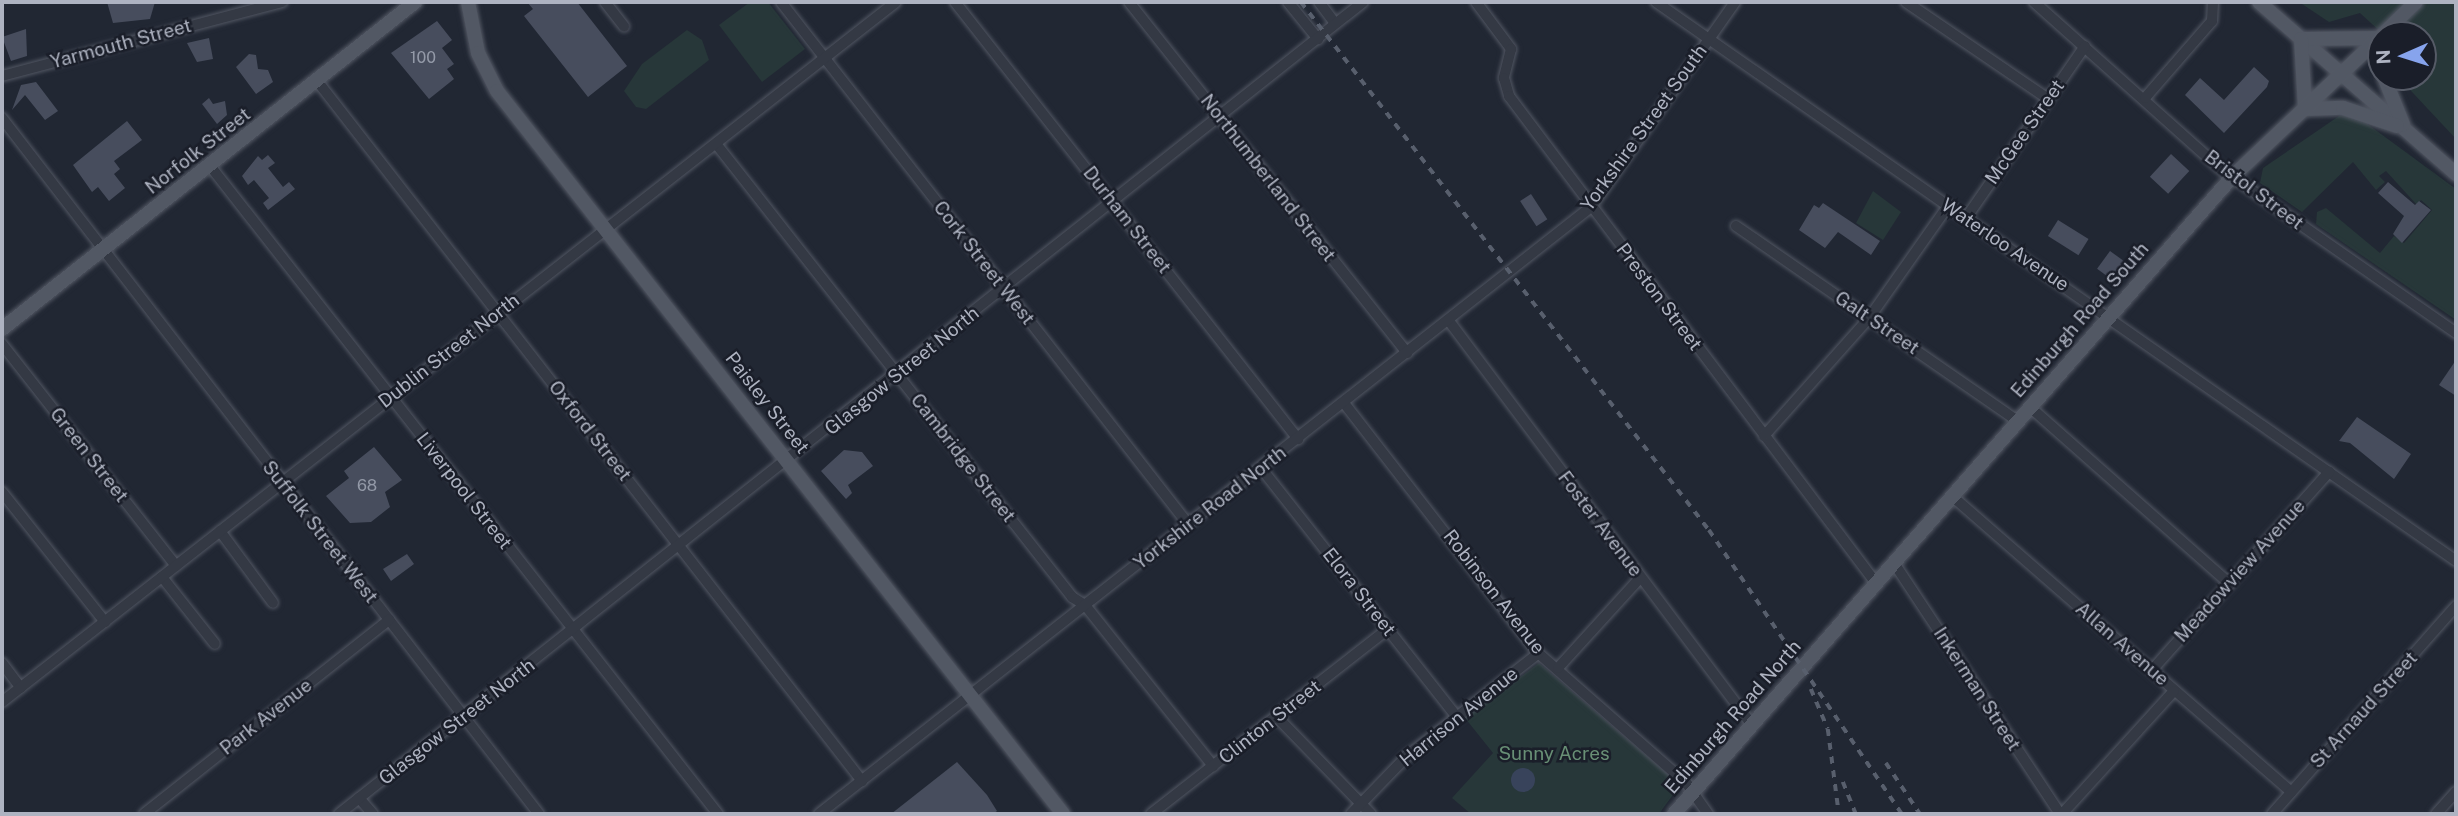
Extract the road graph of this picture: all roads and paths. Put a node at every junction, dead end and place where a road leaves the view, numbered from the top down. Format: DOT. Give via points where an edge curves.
graph roads {
  1 [pos="282,2"];
  2 [pos="415,2"];
  3 [pos="468,2"];
  4 [pos="605,2"];
  5 [pos="781,2"];
  6 [pos="896,2"];
  7 [pos="955,2"];
  8 [pos="1129,2"];
  9 [pos="1289,2"];
  10 [pos="1318,2"];
  11 [pos="1363,2"];
  12 [pos="1476,2"];
  13 [pos="1656,2"];
  14 [pos="1735,2"];
  15 [pos="1906,2"];
  16 [pos="2034,2"];
  17 [pos="2213,2"];
  18 [pos="2259,2"];
  19 [pos="2416,2"];
  20 [pos="2396,21"];
  21 [pos="1335,23"];
  22 [pos="624,26"];
  23 [pos="2367,37"];
  24 [pos="1318,39"];
  25 [pos="1709,39"];
  26 [pos="2301,39"];
  27 [pos="2085,46"];
  28 [pos="2367,50"];
  29 [pos="824,58"];
  30 [pos="2343,75"];
  31 [pos="2,76"];
  32 [pos="318,82"];
  33 [pos="2390,91"];
  34 [pos="2146,98"];
  35 [pos="2048,99"];
  36 [pos="2305,109"];
  37 [pos="1221,117"];
  38 [pos="2,118"];
  39 [pos="2405,129"];
  40 [pos="716,145"];
  41 [pos="211,167"];
  42 [pos="2456,174"];
  43 [pos="2232,177"];
  44 [pos="1113,202"];
  45 [pos="1948,206"];
  46 [pos="1591,207"];
  47 [pos="1966,218"];
  48 [pos="1736,226"];
  49 [pos="606,229"];
  50 [pos="102,249"];
  51 [pos="1004,289"];
  52 [pos="498,312"];
  53 [pos="2107,316"];
  54 [pos="1868,318"];
  55 [pos="1450,321"];
  56 [pos="2,329"];
  57 [pos="2456,332"];
  58 [pos="2,344"];
  59 [pos="1407,353"];
  60 [pos="897,374"];
  61 [pos="390,398"];
  62 [pos="1344,402"];
  63 [pos="2030,407"];
  64 [pos="2018,421"];
  65 [pos="1764,436"];
  66 [pos="1298,439"];
  67 [pos="789,461"];
  68 [pos="1261,468"];
  69 [pos="2329,472"];
  70 [pos="282,484"];
  71 [pos="2,492"];
  72 [pos="1952,496"];
  73 [pos="1188,524"];
  74 [pos="219,531"];
  75 [pos="680,547"];
  76 [pos="2456,561"];
  77 [pos="1894,563"];
  78 [pos="176,566"];
  79 [pos="162,577"];
  80 [pos="1640,578"];
  81 [pos="1876,583"];
  82 [pos="2230,584"];
  83 [pos="273,603"];
  84 [pos="1085,605"];
  85 [pos="2456,606"];
  86 [pos="389,620"];
  87 [pos="105,622"];
  88 [pos="1388,628"];
  89 [pos="574,631"];
  90 [pos="215,644"];
  91 [pos="1822,644"];
  92 [pos="1539,653"];
  93 [pos="2,663"];
  94 [pos="1558,668"];
  95 [pos="2152,670"];
  96 [pos="21,688"];
  97 [pos="2175,691"];
  98 [pos="970,696"];
  99 [pos="2,702"];
  100 [pos="1456,716"];
  101 [pos="465,717"];
  102 [pos="1277,717"];
  103 [pos="1752,725"];
  104 [pos="1213,766"];
  105 [pos="862,781"];
  106 [pos="1694,792"];
  107 [pos="2291,792"];
  108 [pos="2456,792"];
  109 [pos="359,798"];
  110 [pos="1361,806"];
  111 [pos="144,814"];
  112 [pos="339,814"];
  113 [pos="373,814"];
  114 [pos="539,814"];
  115 [pos="718,814"];
  116 [pos="819,814"];
  117 [pos="1063,814"];
  118 [pos="1151,814"];
  119 [pos="1351,814"];
  120 [pos="1371,814"];
  121 [pos="1674,814"];
  122 [pos="1708,814"];
  123 [pos="2061,814"];
  124 [pos="2272,814"];
  125 [pos="2436,814"];
  1 -- 31 [label="street, Yarmouth Street"];
  2 -- 32 [label="main road, Norfolk Street"];
  3 -- 49 [label="main road, Paisley Street" via="478,53 495,87"];
  4 -- 22 [label="street"];
  5 -- 29 [label="street, Cork Street West"];
  6 -- 29 [label="street, Dublin Street North"];
  7 -- 44 [label="street, Durham Street"];
  8 -- 37 [label="street, Northumberland Street"];
  9 -- 24 [label="street"];
  10 -- 21 [label="street"];
  11 -- 21 [label="street, Glasgow Street North"];
  12 -- 46 [label="street, Preston Street" via="1511,49 1504,78 1508,96"];
  13 -- 25 [label="street, Waterloo Avenue"];
  14 -- 25 [label="street, Yorkshire Street South"];
  15 -- 35 [label="street"];
  16 -- 27 [label="street, Bristol Street"];
  17 -- 34 [label="street" via="2212,21"];
  18 -- 26 [label="main road"];
  19 -- 20 [label="main road, Edinburgh Road South"];
  21 -- 24 [label="street, Glasgow Street North"];
  23 -- 26 [label="main road"];
  24 -- 37 [label="street, Glasgow Street North"];
  25 -- 45 [label="street, Waterloo Avenue"];
  25 -- 46 [label="street, Yorkshire Street South"];
  26 -- 30 [label="main road"];
  26 -- 36 [label="main road"];
  27 -- 34 [label="street, Bristol Street"];
  27 -- 35 [label="street, McGee Street"];
  28 -- 30 [label="main road, Edinburgh Road South"];
  29 -- 40 [label="street, Dublin Street North"];
  29 -- 51 [label="street, Cork Street West"];
  30 -- 36 [label="main road, Edinburgh Road South"];
  30 -- 39 [label="main road"];
  32 -- 41 [label="main road, Norfolk Street"];
  32 -- 52 [label="street, Oxford Street"];
  33 -- 39 [label="main road"];
  34 -- 43 [label="street, Bristol Street"];
  35 -- 47 [label="street, McGee Street"];
  36 -- 39 [label="main road" via="2343,108"];
  36 -- 43 [label="main road, Edinburgh Road South"];
  37 -- 44 [label="street, Glasgow Street North"];
  37 -- 59 [label="street, Northumberland Street"];
  38 -- 50 [label="street, Suffolk Street West"];
  39 -- 42 [label="main road"];
  40 -- 49 [label="street, Dublin Street North"];
  40 -- 60 [label="street, Cambridge Street"];
  41 -- 50 [label="main road, Norfolk Street"];
  41 -- 61 [label="street, Liverpool Street"];
  43 -- 53 [label="main road, Edinburgh Road South"];
  43 -- 57 [label="street, Bristol Street"];
  44 -- 51 [label="street, Glasgow Street North"];
  44 -- 66 [label="street, Durham Street"];
  45 -- 47 [label="street, Waterloo Avenue"];
  45 -- 54 [label="street"];
  46 -- 55 [label="street, Yorkshire Street South"];
  46 -- 65 [label="street, Preston Street"];
  47 -- 53 [label="street, Waterloo Avenue"];
  48 -- 54 [label="street, Galt Street"];
  49 -- 52 [label="street, Dublin Street North"];
  49 -- 67 [label="main road, Paisley Street"];
  50 -- 56 [label="main road, Norfolk Street"];
  50 -- 70 [label="street, Suffolk Street West"];
  51 -- 60 [label="street, Glasgow Street North"];
  51 -- 73 [label="street, Cork Street West"];
  52 -- 61 [label="street, Dublin Street North"];
  52 -- 75 [label="street, Oxford Street"];
  53 -- 63 [label="main road, Edinburgh Road South"];
  53 -- 69 [label="street, Waterloo Avenue"];
  54 -- 64 [label="street, Galt Street"];
  54 -- 65 [label="street"];
  55 -- 59 [label="street, Yorkshire Road North"];
  55 -- 80 [label="street, Foster Avenue"];
  58 -- 78 [label="street, Green Street"];
  59 -- 62 [label="street, Yorkshire Road North"];
  60 -- 67 [label="street, Glasgow Street North"];
  60 -- 84 [label="street, Cambridge Street" via="1072,597"];
  61 -- 70 [label="street, Dublin Street North"];
  61 -- 89 [label="street, Liverpool Street"];
  62 -- 66 [label="street, Yorkshire Road North"];
  62 -- 92 [label="street, Robinson Avenue"];
  63 -- 64 [label="main road, Edinburgh Road South"];
  63 -- 82 [label="street"];
  64 -- 72 [label="main road, Edinburgh Road South"];
  65 -- 81 [label="street, Preston Street"];
  66 -- 68 [label="street, Yorkshire Road North"];
  67 -- 75 [label="street, Glasgow Street North"];
  67 -- 98 [label="main road, Paisley Street"];
  68 -- 73 [label="street, Yorkshire Road North"];
  68 -- 88 [label="street, Elora Street"];
  69 -- 76 [label="street, Waterloo Avenue"];
  69 -- 82 [label="street, Meadowview Avenue"];
  70 -- 74 [label="street, Dublin Street North"];
  70 -- 86 [label="street, Suffolk Street West"];
  71 -- 87 [label="street"];
  72 -- 77 [label="main road, Edinburgh Road South"];
  72 -- 95 [label="street, Allan Avenue"];
  73 -- 84 [label="street, Yorkshire Road North"];
  74 -- 78 [label="street, Dublin Street North"];
  74 -- 83 [label="street"];
  75 -- 89 [label="street, Glasgow Street North"];
  75 -- 105 [label="street, Oxford Street"];
  77 -- 81 [label="main road, Edinburgh Road South"];
  77 -- 123 [label="street, Inkerman Street"];
  78 -- 79 [label="street, Dublin Street North"];
  79 -- 87 [label="street, Dublin Street North"];
  79 -- 90 [label="street"];
  80 -- 94 [label="street"];
  80 -- 103 [label="street, Foster Avenue"];
  81 -- 91 [label="main road, Edinburgh Road South"];
  82 -- 95 [label="street, Meadowview Avenue"];
  84 -- 98 [label="street, Yorkshire Road North"];
  84 -- 104 [label="street, Cambridge Street"];
  85 -- 107 [label="street, St Arnaud Street"];
  86 -- 101 [label="street, Suffolk Street West"];
  86 -- 111 [label="street, Park Avenue"];
  87 -- 96 [label="street, Dublin Street North"];
  88 -- 100 [label="street, Elora Street"];
  88 -- 102 [label="street, Clinton Street"];
  89 -- 101 [label="street, Glasgow Street North"];
  89 -- 115 [label="street, Liverpool Street"];
  91 -- 103 [label="main road, Edinburgh Road North"];
  92 -- 94 [label="street, Robinson Avenue"];
  92 -- 100 [label="street, Harrison Avenue"];
  93 -- 96 [label="street"];
  94 -- 106 [label="street, Robinson Avenue"];
  95 -- 97 [label="street, Allan Avenue"];
  96 -- 99 [label="street, Dublin Street North"];
  97 -- 107 [label="street, Allan Avenue"];
  97 -- 123 [label="street"];
  98 -- 105 [label="street, Yorkshire Road North"];
  98 -- 117 [label="main road, Paisley Street"];
  100 -- 110 [label="street, Harrison Avenue" via="1407,756"];
  101 -- 109 [label="street, Glasgow Street North"];
  101 -- 114 [label="street, Suffolk Street West"];
  102 -- 104 [label="street, Clinton Street"];
  102 -- 110 [label="street"];
  103 -- 106 [label="main road, Edinburgh Road North"];
  104 -- 118 [label="street, Clinton Street"];
  105 -- 116 [label="street, Yorkshire Road North"];
  106 -- 121 [label="main road, Edinburgh Road North"];
  106 -- 122 [label="street, Robinson Avenue"];
  107 -- 124 [label="street, St Arnaud Street"];
  108 -- 125 [label="street"];
  109 -- 112 [label="street, Glasgow Street North"];
  109 -- 113 [label="street"];
  110 -- 119 [label="street, Harrison Avenue"];
  110 -- 120 [label="street"];
}
